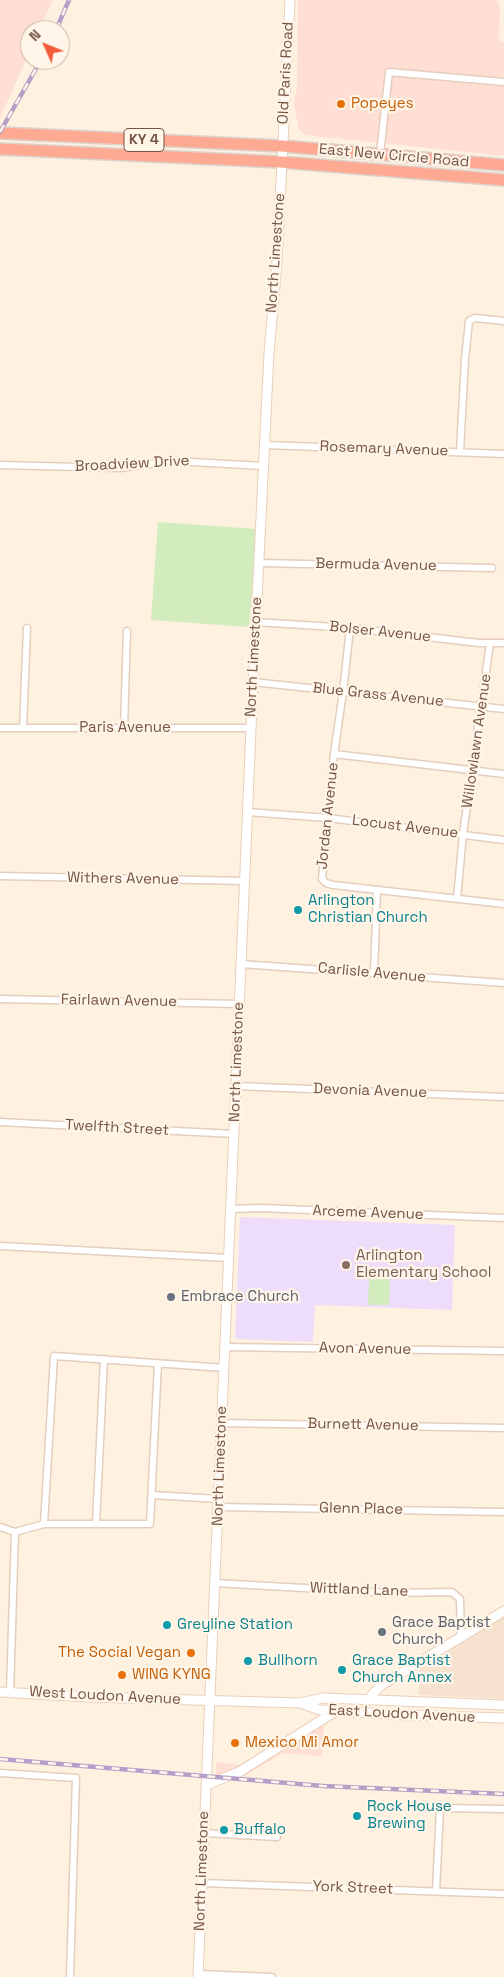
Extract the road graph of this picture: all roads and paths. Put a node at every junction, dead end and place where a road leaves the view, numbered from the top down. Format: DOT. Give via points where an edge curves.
graph roads {
  1 [pos="290,0"];
  2 [pos="504,82"];
  3 [pos="0,132"];
  4 [pos="282,146"];
  5 [pos="0,149"];
  6 [pos="380,154"];
  7 [pos="281,162"];
  8 [pos="504,165"];
  9 [pos="504,180"];
  10 [pos="504,321"];
  11 [pos="265,445"];
  12 [pos="460,452"];
  13 [pos="504,454"];
  14 [pos="0,465"];
  15 [pos="264,466"];
  16 [pos="259,563"];
  17 [pos="492,568"];
  18 [pos="256,622"];
  19 [pos="27,628"];
  20 [pos="350,628"];
  21 [pos="127,631"];
  22 [pos="490,643"];
  23 [pos="504,643"];
  24 [pos="253,682"];
  25 [pos="344,692"];
  26 [pos="482,706"];
  27 [pos="504,709"];
  28 [pos="0,728"];
  29 [pos="24,728"];
  30 [pos="124,728"];
  31 [pos="251,728"];
  32 [pos="334,754"];
  33 [pos="473,770"];
  34 [pos="504,774"];
  35 [pos="247,812"];
  36 [pos="328,818"];
  37 [pos="463,834"];
  38 [pos="504,840"];
  39 [pos="0,876"];
  40 [pos="245,881"];
  41 [pos="377,890"];
  42 [pos="457,898"];
  43 [pos="504,904"];
  44 [pos="241,964"];
  45 [pos="374,973"];
  46 [pos="504,982"];
  47 [pos="0,999"];
  48 [pos="239,1004"];
  49 [pos="236,1086"];
  50 [pos="504,1096"];
  51 [pos="0,1122"];
  52 [pos="235,1134"];
  53 [pos="232,1209"];
  54 [pos="504,1218"];
  55 [pos="0,1246"];
  56 [pos="228,1258"];
  57 [pos="225,1347"];
  58 [pos="504,1351"];
  59 [pos="104,1359"];
  60 [pos="158,1363"];
  61 [pos="225,1368"];
  62 [pos="222,1423"];
  63 [pos="504,1428"];
  64 [pos="152,1495"];
  65 [pos="219,1503"];
  66 [pos="504,1512"];
  67 [pos="96,1523"];
  68 [pos="44,1524"];
  69 [pos="0,1527"];
  70 [pos="14,1532"];
  71 [pos="215,1583"];
  72 [pos="504,1611"];
  73 [pos="461,1638"];
  74 [pos="5,1692"];
  75 [pos="369,1699"];
  76 [pos="210,1701"];
  77 [pos="300,1703"];
  78 [pos="493,1704"];
  79 [pos="504,1705"];
  80 [pos="337,1710"];
  81 [pos="493,1718"];
  82 [pos="504,1718"];
  83 [pos="0,1773"];
  84 [pos="206,1785"];
  85 [pos="504,1810"];
  86 [pos="204,1833"];
  87 [pos="277,1837"];
  88 [pos="202,1883"];
  89 [pos="436,1891"];
  90 [pos="504,1894"];
  91 [pos="198,1975"];
  92 [pos="70,1977"];
  93 [pos="272,1977"];
  1 -- 4 [label="street, Old Paris Road"];
  2 -- 6 [label="street" via="389,72"];
  3 -- 4 [label="highway, KY 4"];
  4 -- 6 [label="highway, East New Circle Road / KY 4"];
  4 -- 7 [label="street, North Limestone"];
  5 -- 7 [label="highway, KY 4"];
  6 -- 8 [label="highway, East New Circle Road / KY 4"];
  7 -- 9 [label="highway, East New Circle Road / KY 4"];
  7 -- 11 [label="street, North Limestone"];
  10 -- 12 [label="street" via="475,318 469,321"];
  11 -- 12 [label="street, Rosemary Avenue"];
  11 -- 15 [label="street, North Limestone"];
  12 -- 13 [label="street, Rosemary Avenue"];
  14 -- 15 [label="street, Broadview Drive" via="120,468 173,461"];
  15 -- 16 [label="street, North Limestone"];
  16 -- 17 [label="street, Bermuda Avenue"];
  16 -- 18 [label="street, North Limestone"];
  18 -- 20 [label="street, Bolser Avenue"];
  18 -- 24 [label="street, North Limestone"];
  19 -- 29 [label="street"];
  20 -- 22 [label="street, Bolser Avenue"];
  20 -- 25 [label="street, Jordan Avenue"];
  21 -- 30 [label="street"];
  22 -- 23 [label="street, Bolser Avenue"];
  22 -- 26 [label="street, Willowlawn Avenue"];
  24 -- 25 [label="street, Blue Grass Avenue"];
  24 -- 31 [label="street, North Limestone"];
  25 -- 26 [label="street, Blue Grass Avenue"];
  25 -- 32 [label="street, Jordan Avenue"];
  26 -- 27 [label="street, Blue Grass Avenue"];
  26 -- 33 [label="street, Willowlawn Avenue"];
  28 -- 29 [label="street, Paris Avenue"];
  29 -- 30 [label="street, Paris Avenue"];
  30 -- 31 [label="street, Paris Avenue"];
  31 -- 35 [label="street, North Limestone"];
  32 -- 33 [label="street"];
  32 -- 36 [label="street, Jordan Avenue"];
  33 -- 34 [label="street"];
  33 -- 37 [label="street, Willowlawn Avenue"];
  35 -- 36 [label="street, Locust Avenue"];
  35 -- 40 [label="street, North Limestone"];
  36 -- 37 [label="street, Locust Avenue"];
  36 -- 41 [label="street, Jordan Avenue" via="322,879 329,884"];
  37 -- 38 [label="street, Locust Avenue"];
  37 -- 42 [label="street, Willowlawn Avenue"];
  39 -- 40 [label="street, Withers Avenue"];
  40 -- 44 [label="street, North Limestone"];
  41 -- 42 [label="street, Jordan Avenue"];
  41 -- 45 [label="street"];
  42 -- 43 [label="street, Jordan Avenue"];
  44 -- 45 [label="street, Carlisle Avenue"];
  44 -- 48 [label="street, North Limestone"];
  45 -- 46 [label="street, Carlisle Avenue"];
  47 -- 48 [label="street, Fairlawn Avenue"];
  48 -- 49 [label="street, North Limestone"];
  49 -- 50 [label="street, Devonia Avenue"];
  49 -- 52 [label="street, North Limestone"];
  51 -- 52 [label="street, Twelfth Street"];
  52 -- 53 [label="street, North Limestone"];
  53 -- 54 [label="street, Arceme Avenue"];
  53 -- 56 [label="street, North Limestone"];
  55 -- 56 [label="street"];
  56 -- 57 [label="street, North Limestone"];
  57 -- 58 [label="street, Avon Avenue"];
  57 -- 61 [label="street, North Limestone"];
  59 -- 60 [label="street"];
  59 -- 67 [label="street"];
  59 -- 68 [label="street" via="54,1356"];
  60 -- 61 [label="street"];
  60 -- 64 [label="street"];
  61 -- 62 [label="street, North Limestone"];
  62 -- 63 [label="street, Burnett Avenue"];
  62 -- 65 [label="street, North Limestone"];
  64 -- 65 [label="street, Glenn Place"];
  64 -- 67 [label="street" via="150,1524"];
  65 -- 66 [label="street, Glenn Place"];
  65 -- 71 [label="street, North Limestone"];
  67 -- 68 [label="street"];
  68 -- 70 [label="street"];
  69 -- 70 [label="street"];
  70 -- 74 [label="street"];
  71 -- 73 [label="street, Wittland Lane" via="391,1593 455,1593 461,1604"];
  71 -- 76 [label="street, North Limestone"];
  72 -- 73 [label="street"];
  73 -- 75 [label="street" via="380,1686"];
  74 -- 76 [label="street, West Loudon Avenue"];
  75 -- 77 [label="street, East Loudon Avenue" via="323,1698"];
  75 -- 78 [label="street, East Loudon Avenue"];
  76 -- 77 [label="street, East Loudon Avenue"];
  76 -- 84 [label="street, North Limestone"];
  77 -- 80 [label="street, East Loudon Avenue" via="320,1710"];
  78 -- 79 [label="street, East Loudon Avenue"];
  78 -- 81 [label="street"];
  80 -- 81 [label="street, East Loudon Avenue"];
  80 -- 84 [label="street" via="239,1772"];
  81 -- 82 [label="street, East Loudon Avenue"];
  83 -- 92 [label="street" via="76,1778"];
  84 -- 86 [label="street, North Limestone"];
  85 -- 89 [label="street" via="440,1808"];
  86 -- 87 [label="street"];
  86 -- 88 [label="street, North Limestone"];
  88 -- 89 [label="street, York Street"];
  88 -- 91 [label="street, North Limestone"];
  89 -- 90 [label="street, York Street"];
  91 -- 93 [label="street"];
}
